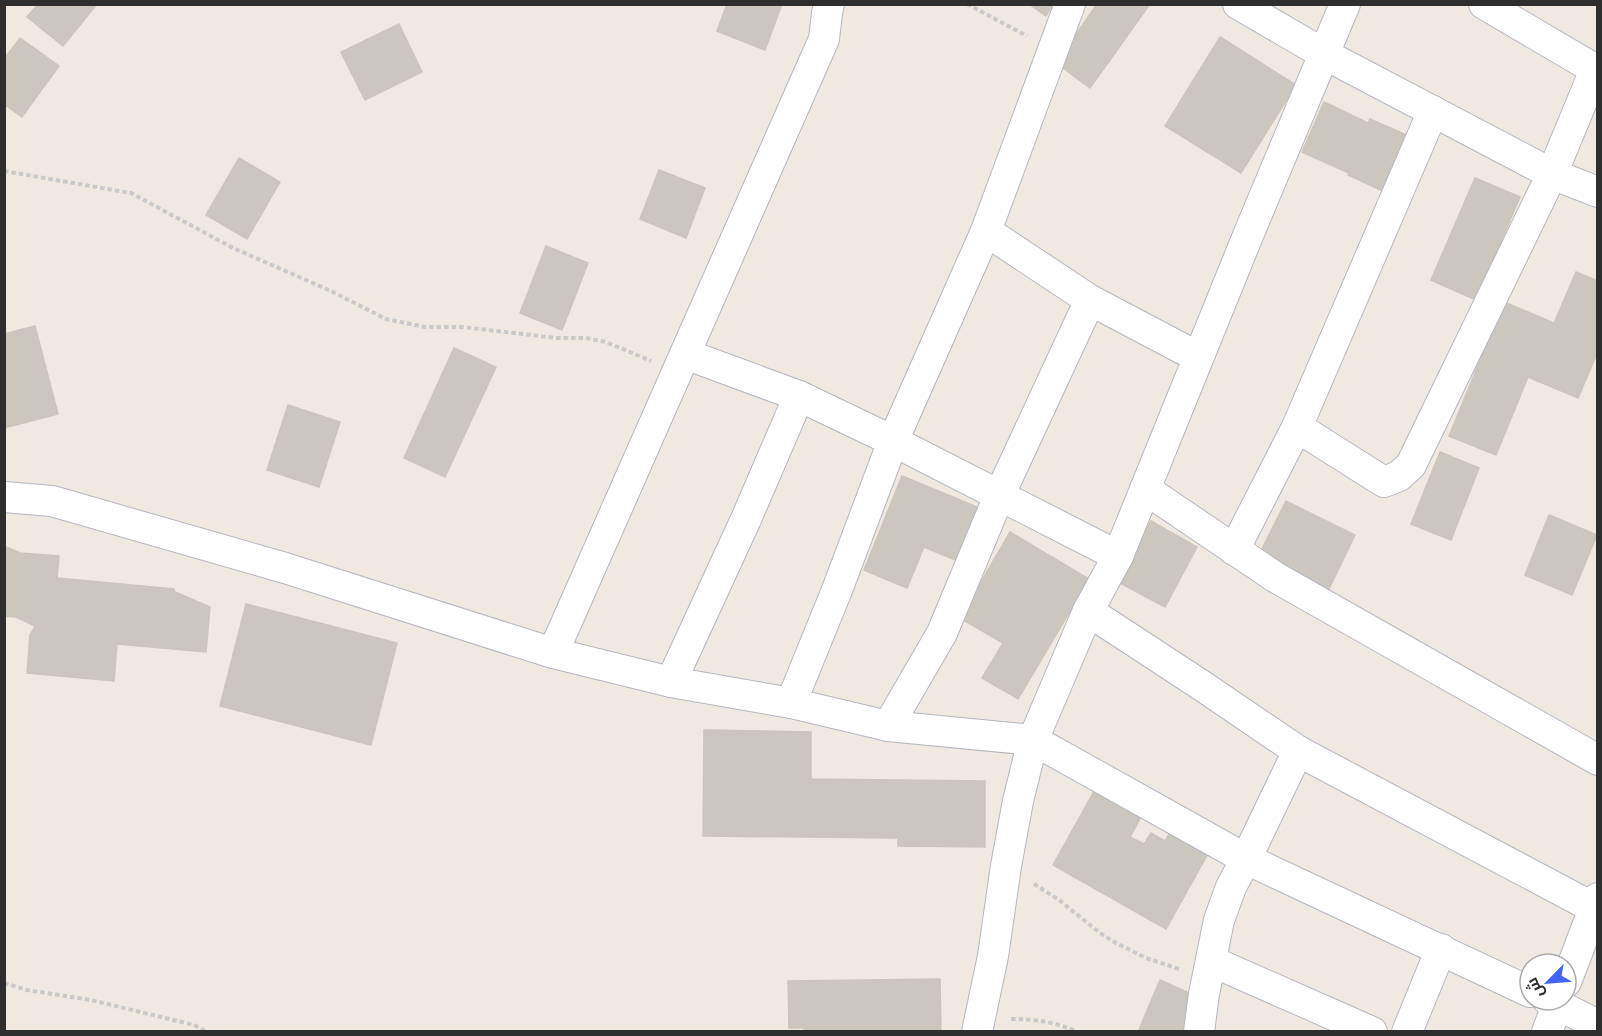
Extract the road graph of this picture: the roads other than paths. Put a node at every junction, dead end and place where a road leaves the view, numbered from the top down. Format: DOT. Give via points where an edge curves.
graph roads {
  1 [pos="829,4"];
  2 [pos="1070,4"];
  3 [pos="1238,4"];
  4 [pos="1345,4"];
  5 [pos="1484,4"];
  6 [pos="1324,54"];
  7 [pos="1596,70"];
  8 [pos="1433,111"];
  9 [pos="1552,174"];
  10 [pos="1598,192"];
  11 [pos="987,231"];
  12 [pos="1090,300"];
  13 [pos="1198,357"];
  14 [pos="681,363"];
  15 [pos="799,396"];
  16 [pos="1297,427"];
  17 [pos="893,441"];
  18 [pos="1145,489"];
  19 [pos="999,496"];
  20 [pos="4,497"];
  21 [pos="1234,550"];
  22 [pos="1118,556"];
  23 [pos="1088,611"];
  24 [pos="553,653"];
  25 [pos="671,681"];
  26 [pos="791,703"];
  27 [pos="888,726"];
  28 [pos="1033,740"];
  29 [pos="1298,751"];
  30 [pos="1598,760"];
  31 [pos="1246,859"];
  32 [pos="1596,903"];
  33 [pos="1441,949"];
  34 [pos="1577,952"];
  35 [pos="1209,970"];
  36 [pos="1518,986"];
  37 [pos="1572,1012"];
  38 [pos="979,1025"];
  39 [pos="1598,1025"];
  40 [pos="1199,1032"];
  41 [pos="1372,1032"];
  42 [pos="1407,1032"];
  1 -- 14 [label="street" via="824,39"];
  2 -- 11 [label="street"];
  3 -- 6 [label="street"];
  4 -- 6 [label="street"];
  5 -- 7 [label="street"];
  6 -- 8 [label="street"];
  6 -- 13 [label="street"];
  7 -- 9 [label="street"];
  8 -- 9 [label="street"];
  8 -- 16 [label="street"];
  9 -- 10 [label="street"];
  9 -- 16 [label="street" via="1411,465 1384,482"];
  11 -- 12 [label="street"];
  11 -- 17 [label="street"];
  12 -- 13 [label="street"];
  12 -- 19 [label="street"];
  13 -- 18 [label="street"];
  14 -- 15 [label="street"];
  14 -- 24 [label="street"];
  15 -- 17 [label="street"];
  15 -- 25 [label="street"];
  16 -- 21 [label="street"];
  17 -- 19 [label="street"];
  17 -- 26 [label="street"];
  18 -- 21 [label="street"];
  18 -- 22 [label="street"];
  19 -- 22 [label="street"];
  19 -- 27 [label="street" via="942,633"];
  20 -- 24 [label="street" via="52,501 212,546"];
  21 -- 30 [label="street"];
  22 -- 23 [label="street"];
  23 -- 28 [label="street"];
  23 -- 29 [label="street"];
  24 -- 25 [label="street"];
  25 -- 26 [label="street"];
  26 -- 27 [label="street"];
  27 -- 28 [label="street"];
  28 -- 31 [label="street"];
  28 -- 38 [label="street" via="1018,801"];
  29 -- 31 [label="street"];
  29 -- 32 [label="street"];
  31 -- 33 [label="street"];
  31 -- 35 [label="street" via="1219,920"];
  32 -- 34 [label="street"];
  33 -- 36 [label="street"];
  33 -- 42 [label="street"];
  35 -- 40 [label="street"];
  35 -- 41 [label="street"];
  37 -- 39 [label="street"];
}
